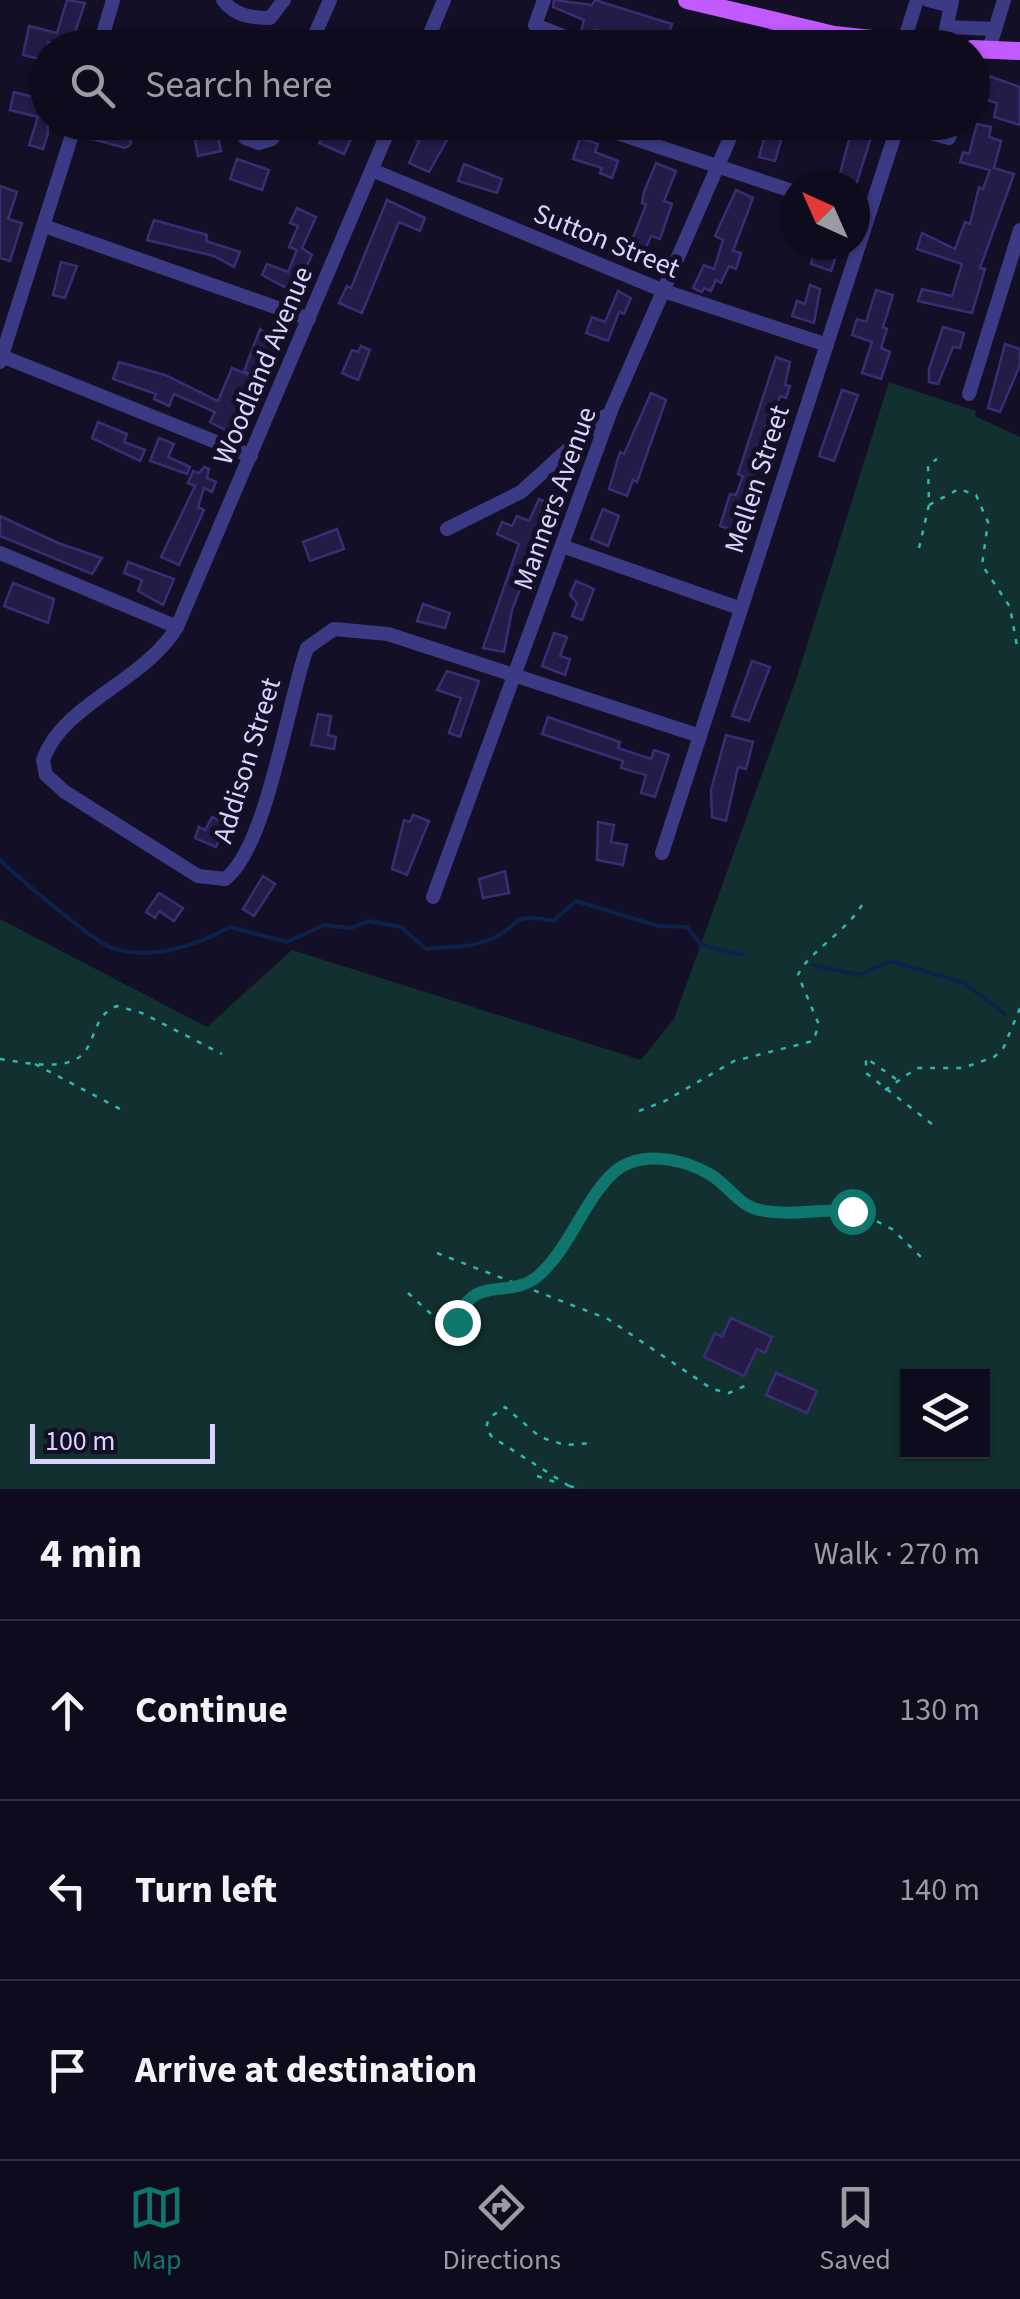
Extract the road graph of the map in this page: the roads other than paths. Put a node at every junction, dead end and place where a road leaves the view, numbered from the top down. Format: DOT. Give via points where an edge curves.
graph roads {
  1 [pos="113,0"];
  2 [pos="223,0"];
  3 [pos="284,0"];
  4 [pos="330,0"];
  5 [pos="444,0"];
  6 [pos="544,0"];
  7 [pos="687,0"];
  8 [pos="917,0"];
  9 [pos="928,0"];
  10 [pos="1004,0"];
  11 [pos="951,3"];
  12 [pos="778,25"];
  13 [pos="947,27"];
  14 [pos="995,29"];
  15 [pos="104,30"];
  16 [pos="318,30"];
  17 [pos="432,30"];
  18 [pos="547,30"];
  19 [pos="776,30"];
  20 [pos="811,30"];
  21 [pos="907,30"];
  22 [pos="944,30"];
  23 [pos="990,36"];
  24 [pos="1019,48"];
  25 [pos="990,51"];
  26 [pos="70,140"];
  27 [pos="384,140"];
  28 [pos="638,140"];
  29 [pos="729,140"];
  30 [pos="892,140"];
  31 [pos="718,167"];
  32 [pos="372,170"];
  33 [pos="780,187"];
  34 [pos="870,195"];
  35 [pos="44,226"];
  36 [pos="1020,230"];
  37 [pos="850,260"];
  38 [pos="664,291"];
  39 [pos="310,319"];
  40 [pos="827,345"];
  41 [pos="2,360"];
  42 [pos="969,394"];
  43 [pos="612,408"];
  44 [pos="251,456"];
  45 [pos="447,530"];
  46 [pos="562,546"];
  47 [pos="0,553"];
  48 [pos="740,608"];
  49 [pos="177,628"];
  50 [pos="517,676"];
  51 [pos="700,736"];
  52 [pos="662,852"];
  53 [pos="433,897"];
  1 -- 15 [label="street"];
  2 -- 3 [label="street" via="252,18 270,18"];
  4 -- 16 [label="street"];
  5 -- 17 [label="street"];
  6 -- 18 [label="street" via="535,25"];
  7 -- 12 [label="main road"];
  8 -- 21 [label="street"];
  9 -- 11 [label="street"];
  10 -- 14 [label="street"];
  11 -- 13 [label="street"];
  12 -- 19 [label="street"];
  12 -- 20 [label="main road"];
  13 -- 14 [label="street"];
  13 -- 22 [label="street"];
  14 -- 23 [label="street"];
  24 -- 25 [label="main road"];
  26 -- 35 [label="street"];
  27 -- 32 [label="street, Woodland Avenue"];
  28 -- 31 [label="street"];
  29 -- 31 [label="street, Manners Avenue"];
  30 -- 34 [label="street, Mellen Street"];
  31 -- 33 [label="street"];
  31 -- 38 [label="street, Manners Avenue"];
  32 -- 38 [label="street, Sutton Street"];
  32 -- 39 [label="street, Woodland Avenue"];
  35 -- 39 [label="street"];
  35 -- 41 [label="street"];
  36 -- 42 [label="street"];
  37 -- 40 [label="street, Mellen Street"];
  38 -- 40 [label="street, Sutton Street"];
  38 -- 43 [label="street, Manners Avenue"];
  39 -- 44 [label="street, Woodland Avenue"];
  40 -- 48 [label="street, Mellen Street"];
  41 -- 44 [label="street"];
  43 -- 45 [label="street" via="521,492"];
  43 -- 46 [label="street, Manners Avenue"];
  44 -- 49 [label="street, Woodland Avenue"];
  46 -- 48 [label="street"];
  46 -- 50 [label="street, Manners Avenue"];
  47 -- 49 [label="street"];
  48 -- 51 [label="street, Mellen Street"];
  49 -- 50 [label="street, Addison Street" via="140,668 60,730 43,760 52,784 210,881 225,879 244,859 284,743 301,665 318,636 348,628 388,634"];
  50 -- 51 [label="street, Addison Street"];
  50 -- 53 [label="street, Manners Avenue"];
  51 -- 52 [label="street, Mellen Street"];
}
